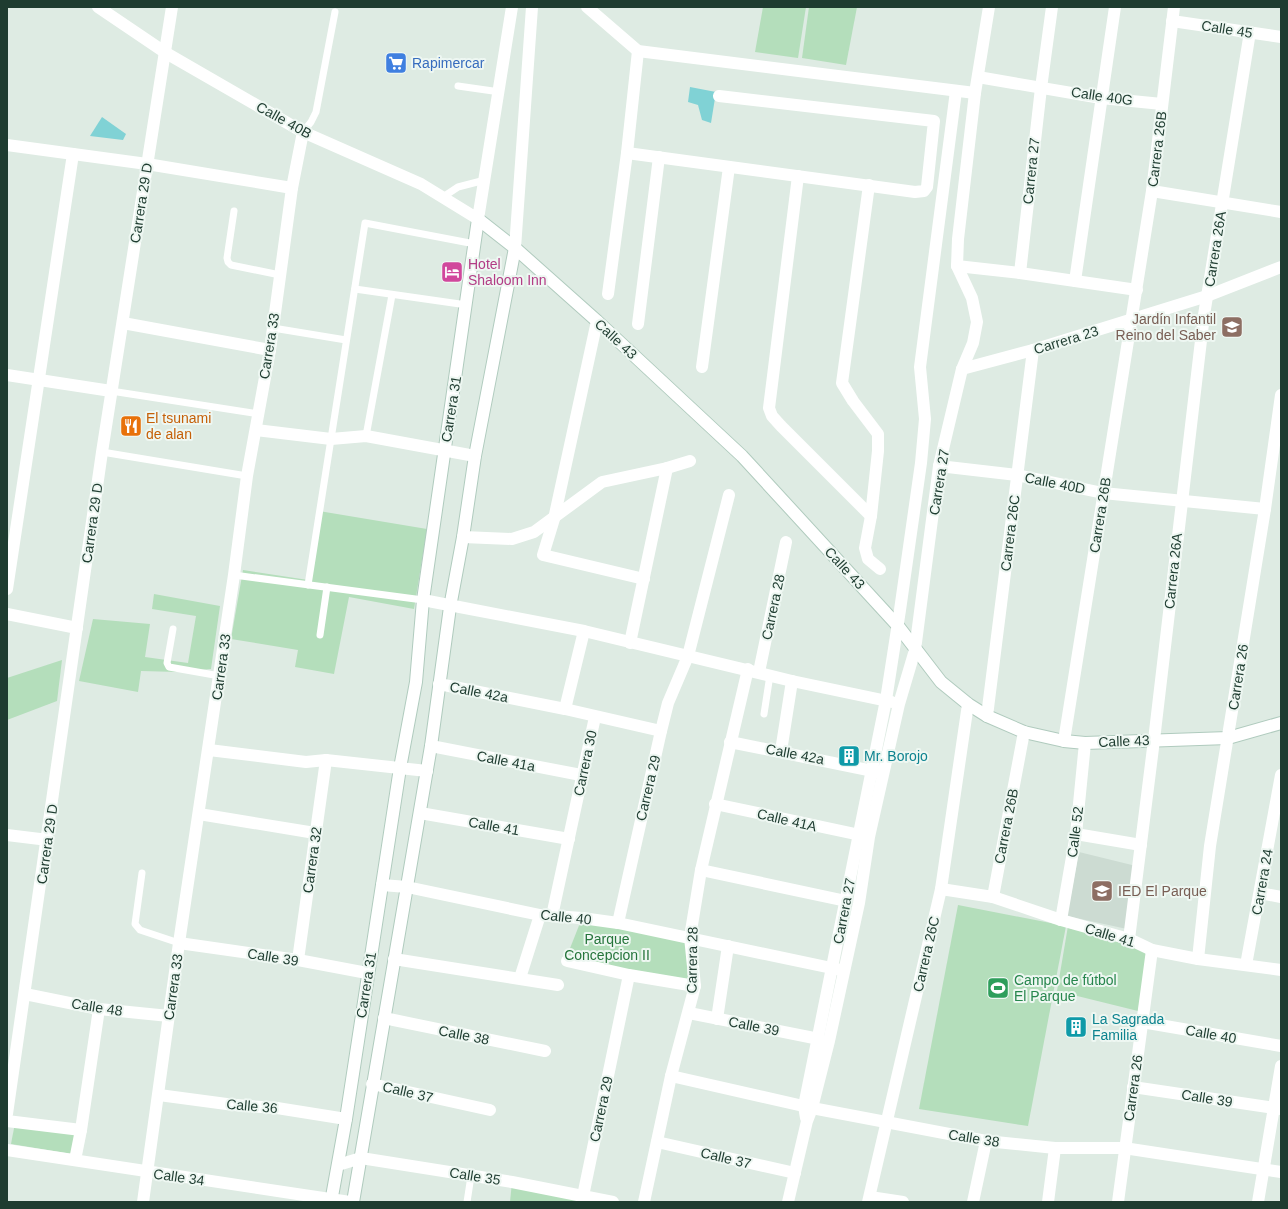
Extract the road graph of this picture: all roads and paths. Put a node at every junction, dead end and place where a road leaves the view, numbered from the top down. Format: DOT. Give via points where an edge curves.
graph roads {
  1 [pos="98,7"];
  2 [pos="172,7"];
  3 [pos="512,7"];
  4 [pos="532,7"];
  5 [pos="587,7"];
  6 [pos="989,7"];
  7 [pos="1052,7"];
  8 [pos="1115,7"];
  9 [pos="1174,7"];
  10 [pos="335,12"];
  11 [pos="1172,21"];
  12 [pos="1250,32"];
  13 [pos="1281,37"];
  14 [pos="638,51"];
  15 [pos="166,53"];
  16 [pos="978,77"];
  17 [pos="458,86"];
  18 [pos="1041,88"];
  19 [pos="500,92"];
  20 [pos="956,92"];
  21 [pos="975,93"];
  22 [pos="719,96"];
  23 [pos="1102,98"];
  24 [pos="1162,104"];
  25 [pos="303,132"];
  26 [pos="7,145"];
  27 [pos="627,153"];
  28 [pos="73,154"];
  29 [pos="660,158"];
  30 [pos="147,164"];
  31 [pos="729,167"];
  32 [pos="798,176"];
  33 [pos="485,180"];
  34 [pos="869,186"];
  35 [pos="292,188"];
  36 [pos="1152,192"];
  37 [pos="443,198"];
  38 [pos="1222,203"];
  39 [pos="234,211"];
  40 [pos="1281,212"];
  41 [pos="478,219"];
  42 [pos="475,244"];
  43 [pos="515,248"];
  44 [pos="957,266"];
  45 [pos="1281,267"];
  46 [pos="1020,273"];
  47 [pos="280,275"];
  48 [pos="1075,281"];
  49 [pos="355,289"];
  50 [pos="1137,290"];
  51 [pos="608,294"];
  52 [pos="392,296"];
  53 [pos="1207,296"];
  54 [pos="467,305"];
  55 [pos="1132,320"];
  56 [pos="597,321"];
  57 [pos="123,323"];
  58 [pos="638,324"];
  59 [pos="273,328"];
  60 [pos="346,340"];
  61 [pos="270,350"];
  62 [pos="1033,350"];
  63 [pos="702,367"];
  64 [pos="962,369"];
  65 [pos="7,375"];
  66 [pos="40,380"];
  67 [pos="111,391"];
  68 [pos="1281,395"];
  69 [pos="259,414"];
  70 [pos="256,430"];
  71 [pos="366,436"];
  72 [pos="331,439"];
  73 [pos="445,451"];
  74 [pos="102,452"];
  75 [pos="475,456"];
  76 [pos="690,461"];
  77 [pos="940,466"];
  78 [pos="668,468"];
  79 [pos="1017,475"];
  80 [pos="247,476"];
  81 [pos="1103,493"];
  82 [pos="729,495"];
  83 [pos="1181,500"];
  84 [pos="1265,509"];
  85 [pos="871,516"];
  86 [pos="554,518"];
  87 [pos="463,538"];
  88 [pos="786,542"];
  89 [pos="907,558"];
  90 [pos="927,561"];
  91 [pos="880,569"];
  92 [pos="234,575"];
  93 [pos="644,579"];
  94 [pos="308,585"];
  95 [pos="327,587"];
  96 [pos="7,589"];
  97 [pos="423,600"];
  98 [pos="450,607"];
  99 [pos="7,614"];
  100 [pos="898,626"];
  101 [pos="77,628"];
  102 [pos="173,629"];
  103 [pos="584,632"];
  104 [pos="320,635"];
  105 [pos="630,643"];
  106 [pos="914,650"];
  107 [pos="688,656"];
  108 [pos="759,672"];
  109 [pos="220,676"];
  110 [pos="792,681"];
  111 [pos="439,684"];
  112 [pos="886,700"];
  113 [pos="899,704"];
  114 [pos="968,704"];
  115 [pos="565,709"];
  116 [pos="764,714"];
  117 [pos="595,716"];
  118 [pos="988,716"];
  119 [pos="1281,723"];
  120 [pos="661,731"];
  121 [pos="1024,732"];
  122 [pos="1228,738"];
  123 [pos="1154,740"];
  124 [pos="1064,741"];
  125 [pos="730,742"];
  126 [pos="1084,743"];
  127 [pos="431,746"];
  128 [pos="209,750"];
  129 [pos="781,751"];
  130 [pos="326,760"];
  131 [pos="400,768"];
  132 [pos="871,770"];
  133 [pos="427,771"];
  134 [pos="883,773"];
  135 [pos="581,775"];
  136 [pos="1281,775"];
  137 [pos="716,804"];
  138 [pos="420,813"];
  139 [pos="199,814"];
  140 [pos="315,833"];
  141 [pos="1076,834"];
  142 [pos="7,835"];
  143 [pos="860,835"];
  144 [pos="569,839"];
  145 [pos="48,840"];
  146 [pos="1141,845"];
  147 [pos="701,870"];
  148 [pos="142,873"];
  149 [pos="382,885"];
  150 [pos="407,887"];
  151 [pos="941,890"];
  152 [pos="1260,893"];
  153 [pos="992,896"];
  154 [pos="1281,897"];
  155 [pos="846,901"];
  156 [pos="540,915"];
  157 [pos="552,916"];
  158 [pos="1061,920"];
  159 [pos="618,923"];
  160 [pos="690,937"];
  161 [pos="1129,939"];
  162 [pos="179,943"];
  163 [pos="728,946"];
  164 [pos="1152,950"];
  165 [pos="394,959"];
  166 [pos="1198,959"];
  167 [pos="298,960"];
  168 [pos="567,961"];
  169 [pos="1246,966"];
  170 [pos="838,970"];
  171 [pos="1281,970"];
  172 [pos="367,973"];
  173 [pos="630,975"];
  174 [pos="520,978"];
  175 [pos="558,985"];
  176 [pos="695,986"];
  177 [pos="25,994"];
  178 [pos="99,1009"];
  179 [pos="689,1013"];
  180 [pos="169,1016"];
  181 [pos="384,1018"];
  182 [pos="717,1019"];
  183 [pos="1142,1022"];
  184 [pos="819,1039"];
  185 [pos="1281,1046"];
  186 [pos="545,1051"];
  187 [pos="1281,1066"];
  188 [pos="671,1076"];
  189 [pos="372,1084"];
  190 [pos="1133,1087"];
  191 [pos="159,1095"];
  192 [pos="808,1107"];
  193 [pos="1277,1108"];
  194 [pos="490,1110"];
  195 [pos="7,1114"];
  196 [pos="346,1119"];
  197 [pos="7,1121"];
  198 [pos="888,1123"];
  199 [pos="82,1130"];
  200 [pos="986,1141"];
  201 [pos="657,1142"];
  202 [pos="1055,1148"];
  203 [pos="1124,1148"];
  204 [pos="7,1150"];
  205 [pos="361,1158"];
  206 [pos="75,1160"];
  207 [pos="338,1165"];
  208 [pos="1263,1169"];
  209 [pos="148,1172"];
  210 [pos="1281,1172"];
  211 [pos="795,1173"];
  212 [pos="471,1176"];
  213 [pos="583,1196"];
  214 [pos="869,1199"];
  215 [pos="331,1201"];
  216 [pos="143,1202"];
  217 [pos="352,1202"];
  218 [pos="467,1202"];
  219 [pos="612,1202"];
  220 [pos="644,1202"];
  221 [pos="788,1202"];
  222 [pos="903,1202"];
  223 [pos="974,1202"];
  224 [pos="1048,1202"];
  225 [pos="1118,1202"];
  226 [pos="1258,1202"];
  1 -- 15 [label="street, Calle 40B"];
  2 -- 15 [label="street, Carrera 29 D"];
  3 -- 19 [label="street, Carrera 31"];
  4 -- 43 [label="street, Carrera 31"];
  5 -- 14 [label="street"];
  6 -- 16 [label="street, Carrera 27"];
  7 -- 18 [label="street, Carrera 27"];
  8 -- 23 [label="street"];
  9 -- 11 [label="street, Carrera 26B"];
  10 -- 25 [label="lane" via="316,112 312,122"];
  11 -- 12 [label="street, Calle 45"];
  11 -- 24 [label="street, Carrera 26B"];
  12 -- 13 [label="street, Calle 45"];
  12 -- 38 [label="street, Carrera 26A"];
  14 -- 20 [label="street"];
  14 -- 27 [label="street"];
  15 -- 25 [label="street, Calle 40B"];
  15 -- 30 [label="street, Carrera 29 D"];
  16 -- 18 [label="street, Calle 40G"];
  16 -- 21 [label="street, Carrera 27"];
  17 -- 19 [label="lane"];
  18 -- 23 [label="street, Calle 40G"];
  18 -- 46 [label="street, Carrera 27"];
  19 -- 33 [label="street, Carrera 31"];
  20 -- 21 [label="street"];
  20 -- 89 [label="street, Carrera 27" via="920,367 925,419"];
  21 -- 44 [label="street, Carrera 27"];
  22 -- 34 [label="street" via="934,121 927,187 924,192"];
  23 -- 24 [label="street, Calle 40G"];
  23 -- 48 [label="street"];
  24 -- 36 [label="street, Carrera 26B"];
  25 -- 35 [label="street, Carrera 33"];
  25 -- 37 [label="street, Calle 40B" via="421,184"];
  26 -- 28 [label="street"];
  27 -- 29 [label="street"];
  27 -- 51 [label="street"];
  28 -- 30 [label="street"];
  28 -- 66 [label="street"];
  29 -- 31 [label="street"];
  29 -- 58 [label="street"];
  30 -- 35 [label="street"];
  30 -- 57 [label="street, Carrera 29 D"];
  31 -- 32 [label="street"];
  31 -- 63 [label="street"];
  32 -- 34 [label="street"];
  32 -- 85 [label="street" via="769,408 781,426"];
  33 -- 37 [label="lane" via="458,187"];
  33 -- 41 [label="street, Carrera 31"];
  34 -- 85 [label="street" via="842,383 878,434"];
  35 -- 47 [label="street, Carrera 33"];
  36 -- 38 [label="street, Carrera 26A"];
  36 -- 50 [label="street, Carrera 26B"];
  37 -- 41 [label="street, Calle 40B"];
  38 -- 40 [label="street, Carrera 26A"];
  38 -- 53 [label="street, Carrera 26A"];
  39 -- 47 [label="lane" via="228,262"];
  41 -- 42 [label="street, Carrera 31"];
  41 -- 43 [label="street, Calle 43"];
  42 -- 49 [label="lane" via="365,223"];
  42 -- 54 [label="street, Carrera 31"];
  43 -- 56 [label="street, Calle 43"];
  43 -- 75 [label="street, Carrera 31"];
  44 -- 46 [label="street"];
  44 -- 64 [label="street, Carrera 27" via="972,298 977,322 973,343"];
  45 -- 53 [label="street, Carrera 23"];
  46 -- 48 [label="street"];
  47 -- 59 [label="street, Carrera 33"];
  48 -- 50 [label="street"];
  49 -- 52 [label="lane"];
  49 -- 60 [label="lane"];
  50 -- 55 [label="street, Carrera 26B"];
  52 -- 54 [label="lane"];
  52 -- 71 [label="lane"];
  53 -- 55 [label="street, Carrera 23"];
  53 -- 83 [label="street, Carrera 26A"];
  54 -- 73 [label="street, Carrera 31"];
  55 -- 62 [label="street, Carrera 23"];
  55 -- 81 [label="street, Carrera 26B"];
  56 -- 86 [label="street"];
  56 -- 100 [label="street, Calle 43" via="742,456"];
  57 -- 61 [label="street"];
  57 -- 67 [label="street, Carrera 29 D"];
  59 -- 60 [label="lane"];
  59 -- 61 [label="street, Carrera 33"];
  60 -- 72 [label="lane"];
  61 -- 69 [label="street, Carrera 33"];
  62 -- 64 [label="street, Carrera 23"];
  62 -- 79 [label="street, Carrera 26C"];
  64 -- 77 [label="street, Carrera 27"];
  65 -- 66 [label="street"];
  66 -- 67 [label="street"];
  66 -- 96 [label="street"];
  67 -- 69 [label="lane"];
  67 -- 74 [label="street, Carrera 29 D"];
  68 -- 84 [label="street, Carrera 26"];
  69 -- 70 [label="street, Carrera 33"];
  70 -- 72 [label="street"];
  70 -- 80 [label="street, Carrera 33"];
  71 -- 72 [label="street"];
  71 -- 73 [label="street"];
  72 -- 94 [label="lane"];
  73 -- 75 [label="street"];
  73 -- 97 [label="street, Carrera 31"];
  74 -- 80 [label="lane"];
  74 -- 101 [label="street, Carrera 29 D"];
  75 -- 87 [label="street, Carrera 31"];
  76 -- 78 [label="street"];
  77 -- 79 [label="street, Calle 40D"];
  77 -- 90 [label="street, Carrera 27"];
  78 -- 86 [label="street" via="602,482"];
  78 -- 93 [label="street"];
  79 -- 81 [label="street, Calle 40D"];
  79 -- 118 [label="street, Carrera 26C"];
  80 -- 92 [label="street, Carrera 33"];
  81 -- 83 [label="street, Calle 40D"];
  81 -- 124 [label="street, Carrera 26B"];
  82 -- 107 [label="street, Carrera 29"];
  83 -- 84 [label="street, Calle 40D"];
  83 -- 123 [label="street, Carrera 26A"];
  84 -- 122 [label="street, Carrera 26"];
  85 -- 91 [label="street" via="865,548 868,559"];
  86 -- 87 [label="street" via="534,532 512,539"];
  86 -- 93 [label="street" via="543,556"];
  87 -- 98 [label="street, Carrera 31"];
  88 -- 108 [label="street, Carrera 28"];
  89 -- 90 [label="street"];
  89 -- 100 [label="street, Carrera 27"];
  90 -- 106 [label="street, Carrera 27"];
  92 -- 94 [label="lane"];
  92 -- 109 [label="street, Carrera 33"];
  93 -- 105 [label="street"];
  94 -- 95 [label="lane"];
  95 -- 97 [label="lane"];
  95 -- 104 [label="lane"];
  97 -- 98 [label="street"];
  97 -- 131 [label="street, Carrera 31" via="416,682"];
  98 -- 103 [label="street"];
  98 -- 111 [label="street, Carrera 31"];
  99 -- 101 [label="street"];
  100 -- 106 [label="street, Calle 43"];
  100 -- 112 [label="street, Carrera 27"];
  101 -- 145 [label="street, Carrera 29 D"];
  102 -- 109 [label="lane" via="166,663 170,667"];
  103 -- 105 [label="street"];
  103 -- 115 [label="street"];
  105 -- 107 [label="street"];
  106 -- 113 [label="street, Carrera 27"];
  106 -- 114 [label="street, Calle 43" via="941,682"];
  107 -- 108 [label="street"];
  107 -- 120 [label="street, Carrera 29" via="668,703"];
  108 -- 110 [label="street"];
  108 -- 116 [label="lane"];
  108 -- 125 [label="street, Carrera 28"];
  109 -- 128 [label="street, Carrera 33"];
  110 -- 112 [label="street"];
  110 -- 129 [label="street"];
  111 -- 115 [label="street, Calle 42a"];
  111 -- 127 [label="street, Carrera 31"];
  112 -- 113 [label="street"];
  112 -- 132 [label="street, Carrera 27"];
  113 -- 134 [label="street, Carrera 27"];
  114 -- 118 [label="street, Calle 43"];
  114 -- 151 [label="street, Carrera 26C"];
  115 -- 117 [label="street, Carrera 30"];
  117 -- 120 [label="street"];
  117 -- 135 [label="street, Carrera 30"];
  118 -- 121 [label="street, Calle 43"];
  119 -- 122 [label="street, Calle 43"];
  120 -- 159 [label="street, Carrera 29"];
  121 -- 124 [label="street, Calle 43"];
  121 -- 153 [label="street, Carrera 26B"];
  122 -- 123 [label="street, Calle 43"];
  122 -- 166 [label="street, Carrera 26" via="1210,846"];
  123 -- 126 [label="street, Calle 43"];
  123 -- 146 [label="street, Carrera 26A"];
  124 -- 126 [label="street, Calle 43"];
  125 -- 129 [label="street, Calle 42a"];
  125 -- 137 [label="street, Carrera 28"];
  126 -- 141 [label="street, Calle 52"];
  127 -- 133 [label="street, Carrera 31"];
  127 -- 135 [label="street, Calle 41a"];
  128 -- 130 [label="street" via="306,762"];
  128 -- 139 [label="street, Carrera 33"];
  129 -- 132 [label="street, Calle 42a"];
  130 -- 131 [label="street"];
  130 -- 140 [label="street, Carrera 32"];
  131 -- 133 [label="street"];
  131 -- 149 [label="street, Carrera 31"];
  132 -- 134 [label="street, Calle 42a"];
  132 -- 143 [label="street, Carrera 27"];
  133 -- 138 [label="street, Carrera 31"];
  134 -- 170 [label="street, Carrera 27" via="869,837 859,903"];
  135 -- 144 [label="street, Carrera 30"];
  136 -- 152 [label="street, Carrera 24"];
  137 -- 143 [label="street, Calle 41A"];
  137 -- 147 [label="street, Carrera 28"];
  138 -- 144 [label="street, Calle 41"];
  138 -- 150 [label="street, Carrera 31"];
  139 -- 140 [label="street"];
  139 -- 162 [label="street, Carrera 33"];
  140 -- 167 [label="street, Carrera 32"];
  141 -- 146 [label="street"];
  141 -- 158 [label="street, Calle 52"];
  142 -- 145 [label="street"];
  143 -- 155 [label="street, Carrera 27"];
  144 -- 157 [label="street, Carrera 30"];
  145 -- 177 [label="street, Carrera 29 D"];
  146 -- 161 [label="street, Carrera 26A"];
  147 -- 155 [label="street"];
  147 -- 160 [label="street, Carrera 28"];
  148 -- 162 [label="lane" via="134,924 140,930"];
  149 -- 150 [label="street, Calle 40"];
  149 -- 172 [label="street, Carrera 31"];
  150 -- 156 [label="street, Calle 40"];
  150 -- 165 [label="street, Carrera 31"];
  151 -- 153 [label="street, Calle 41"];
  151 -- 198 [label="street, Carrera 26C"];
  152 -- 154 [label="street"];
  152 -- 169 [label="street, Carrera 24"];
  153 -- 158 [label="street, Calle 41"];
  155 -- 170 [label="street, Carrera 27"];
  156 -- 157 [label="street, Calle 40"];
  156 -- 174 [label="street"];
  157 -- 159 [label="street, Calle 40"];
  158 -- 161 [label="street, Calle 41"];
  159 -- 160 [label="street, Calle 40"];
  160 -- 163 [label="street, Calle 40"];
  160 -- 176 [label="street, Carrera 28"];
  161 -- 164 [label="street, Calle 41"];
  162 -- 167 [label="street, Calle 39"];
  162 -- 180 [label="street, Carrera 33"];
  163 -- 170 [label="street, Calle 40"];
  163 -- 182 [label="street"];
  164 -- 166 [label="street, Calle 41"];
  164 -- 183 [label="street, Carrera 26"];
  165 -- 174 [label="street"];
  165 -- 181 [label="street, Carrera 31"];
  166 -- 169 [label="street, Calle 41"];
  167 -- 172 [label="street, Calle 39"];
  168 -- 173 [label="street"];
  169 -- 171 [label="street, Calle 41"];
  170 -- 184 [label="street, Carrera 27"];
  170 -- 192 [label="street, Carrera 27"];
  172 -- 196 [label="street, Carrera 31"];
  173 -- 176 [label="street"];
  173 -- 213 [label="street, Carrera 29"];
  174 -- 175 [label="street"];
  176 -- 179 [label="street, Carrera 28"];
  177 -- 178 [label="street, Calle 48"];
  177 -- 195 [label="street, Carrera 29 D"];
  178 -- 180 [label="street, Calle 48"];
  178 -- 199 [label="street"];
  179 -- 182 [label="street, Calle 39"];
  179 -- 188 [label="street, Carrera 28"];
  180 -- 191 [label="street, Carrera 33"];
  181 -- 186 [label="street, Calle 38"];
  181 -- 189 [label="street, Carrera 31"];
  182 -- 184 [label="street, Calle 39"];
  183 -- 185 [label="street, Calle 40"];
  183 -- 190 [label="street, Carrera 26"];
  184 -- 192 [label="street, Carrera 27"];
  187 -- 193 [label="street"];
  188 -- 192 [label="street, Calle 38"];
  188 -- 201 [label="street, Carrera 28"];
  189 -- 194 [label="street, Calle 37"];
  189 -- 205 [label="street, Carrera 31"];
  190 -- 193 [label="street, Calle 39"];
  190 -- 203 [label="street, Carrera 26"];
  191 -- 196 [label="street, Calle 36" via="277,1108"];
  191 -- 209 [label="street, Carrera 33"];
  192 -- 198 [label="street, Calle 38"];
  192 -- 211 [label="street, Carrera 27"];
  193 -- 208 [label="street"];
  196 -- 207 [label="street, Carrera 31"];
  197 -- 199 [label="street"];
  198 -- 200 [label="street, Calle 38"];
  198 -- 214 [label="street, Carrera 26C"];
  199 -- 206 [label="street"];
  200 -- 202 [label="street, Calle 38"];
  200 -- 223 [label="street"];
  201 -- 211 [label="street, Calle 37"];
  201 -- 220 [label="street, Carrera 28"];
  202 -- 203 [label="street, Calle 38"];
  202 -- 224 [label="street"];
  203 -- 208 [label="street, Calle 38"];
  203 -- 225 [label="street, Carrera 26"];
  204 -- 206 [label="street, Calle 34"];
  205 -- 207 [label="street, Calle 35"];
  205 -- 212 [label="street, Calle 35"];
  205 -- 217 [label="street, Carrera 31"];
  206 -- 209 [label="street, Calle 34"];
  207 -- 215 [label="street, Carrera 31"];
  208 -- 210 [label="street, Calle 38"];
  208 -- 226 [label="street"];
  209 -- 215 [label="street, Calle 34"];
  209 -- 216 [label="street, Carrera 33"];
  211 -- 221 [label="street, Carrera 27"];
  212 -- 213 [label="street, Calle 35"];
  212 -- 218 [label="lane"];
  213 -- 219 [label="street, Calle 35"];
  214 -- 222 [label="street"];
  215 -- 217 [label="street, Calle 34"];
}
